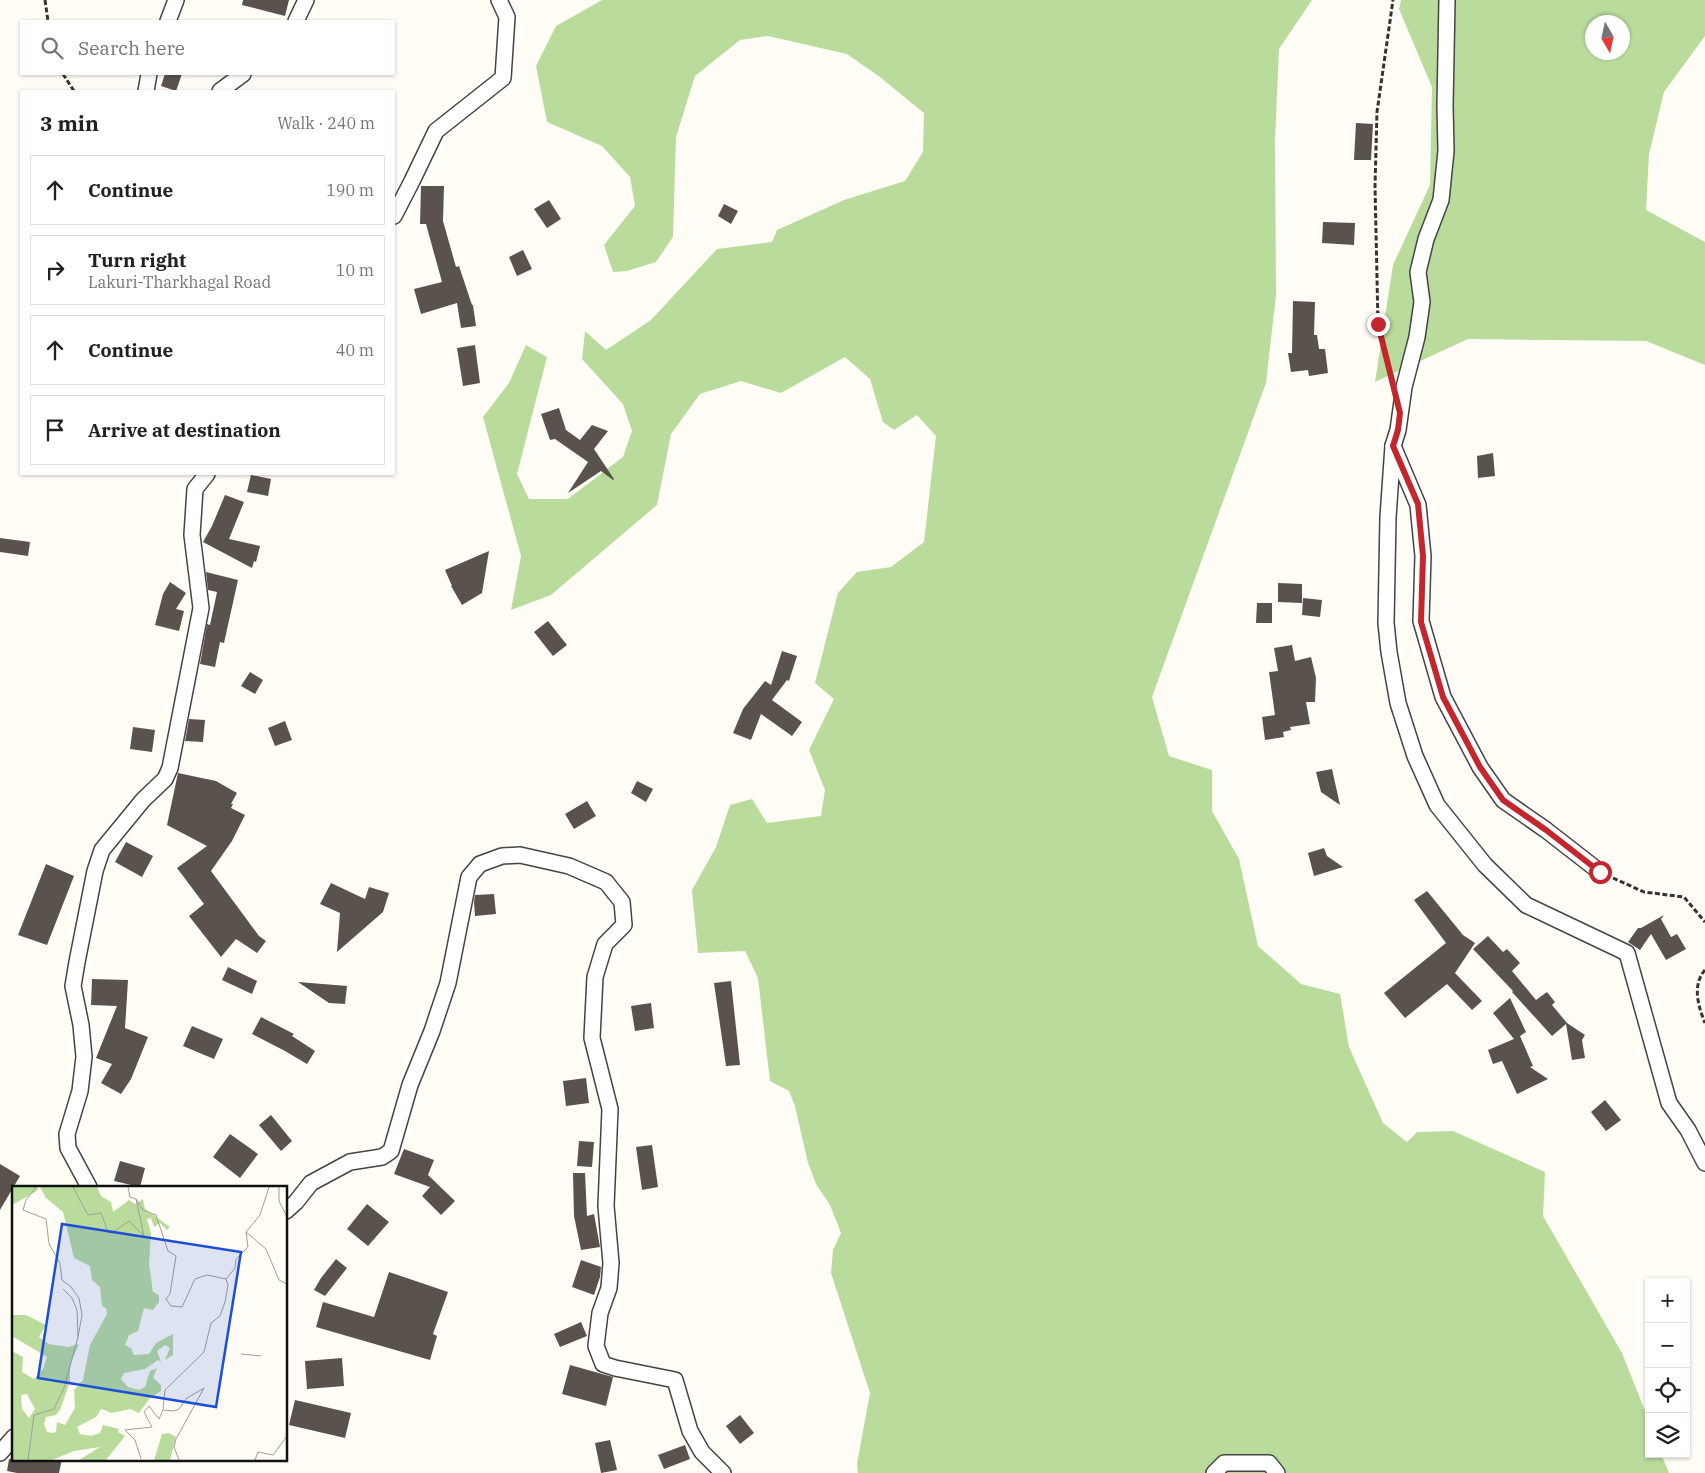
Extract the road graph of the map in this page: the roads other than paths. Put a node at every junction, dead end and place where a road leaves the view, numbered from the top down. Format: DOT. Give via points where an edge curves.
graph roads {
  1 [pos="176,0"];
  2 [pos="306,0"];
  3 [pos="499,0"];
  4 [pos="1447,0"];
  5 [pos="168,20"];
  6 [pos="296,20"];
  7 [pos="149,75"];
  8 [pos="242,75"];
  9 [pos="146,90"];
  10 [pos="221,90"];
  11 [pos="395,214"];
  12 [pos="1393,446"];
  13 [pos="206,475"];
  14 [pos="1600,872"];
  15 [pos="1705,1163"];
  16 [pos="88,1186"];
  17 [pos="288,1209"];
  18 [pos="12,1439"];
  19 [pos="0,1453"];
  20 [pos="723,1473"];
  21 [pos="1214,1473"];
  22 [pos="1276,1473"];
  1 -- 5 [label="street"];
  2 -- 6 [label="street"];
  3 -- 11 [label="street" via="507,16 503,78 436,131"];
  4 -- 12 [label="street" via="1446,151 1441,200 1418,272 1422,302 1417,337"];
  7 -- 9 [label="street"];
  8 -- 10 [label="street"];
  12 -- 14 [label="street" via="1418,504 1423,556 1421,622 1443,697 1480,767 1503,800"];
  12 -- 15 [label="street" via="1386,623 1398,702 1415,756 1437,805 1485,865 1526,905 1627,953 1669,1103"];
  13 -- 16 [label="street" via="195,489 192,535 201,608 170,768 165,779 143,800 102,850 76,962 73,986 84,1057 80,1091 67,1134 68,1148"];
  17 -- 20 [label="street" via="311,1183 350,1162 382,1158 391,1151 410,1085 448,983 468,877 480,864 502,856 520,855 568,866 606,882 622,902 624,925 606,944 595,977 592,1038 610,1109 606,1206 611,1263 596,1346 603,1364 675,1380 690,1431 702,1452"];
  18 -- 19 [label="street"];
  21 -- 22 [label="street" via="1224,1463 1270,1463"];
}
